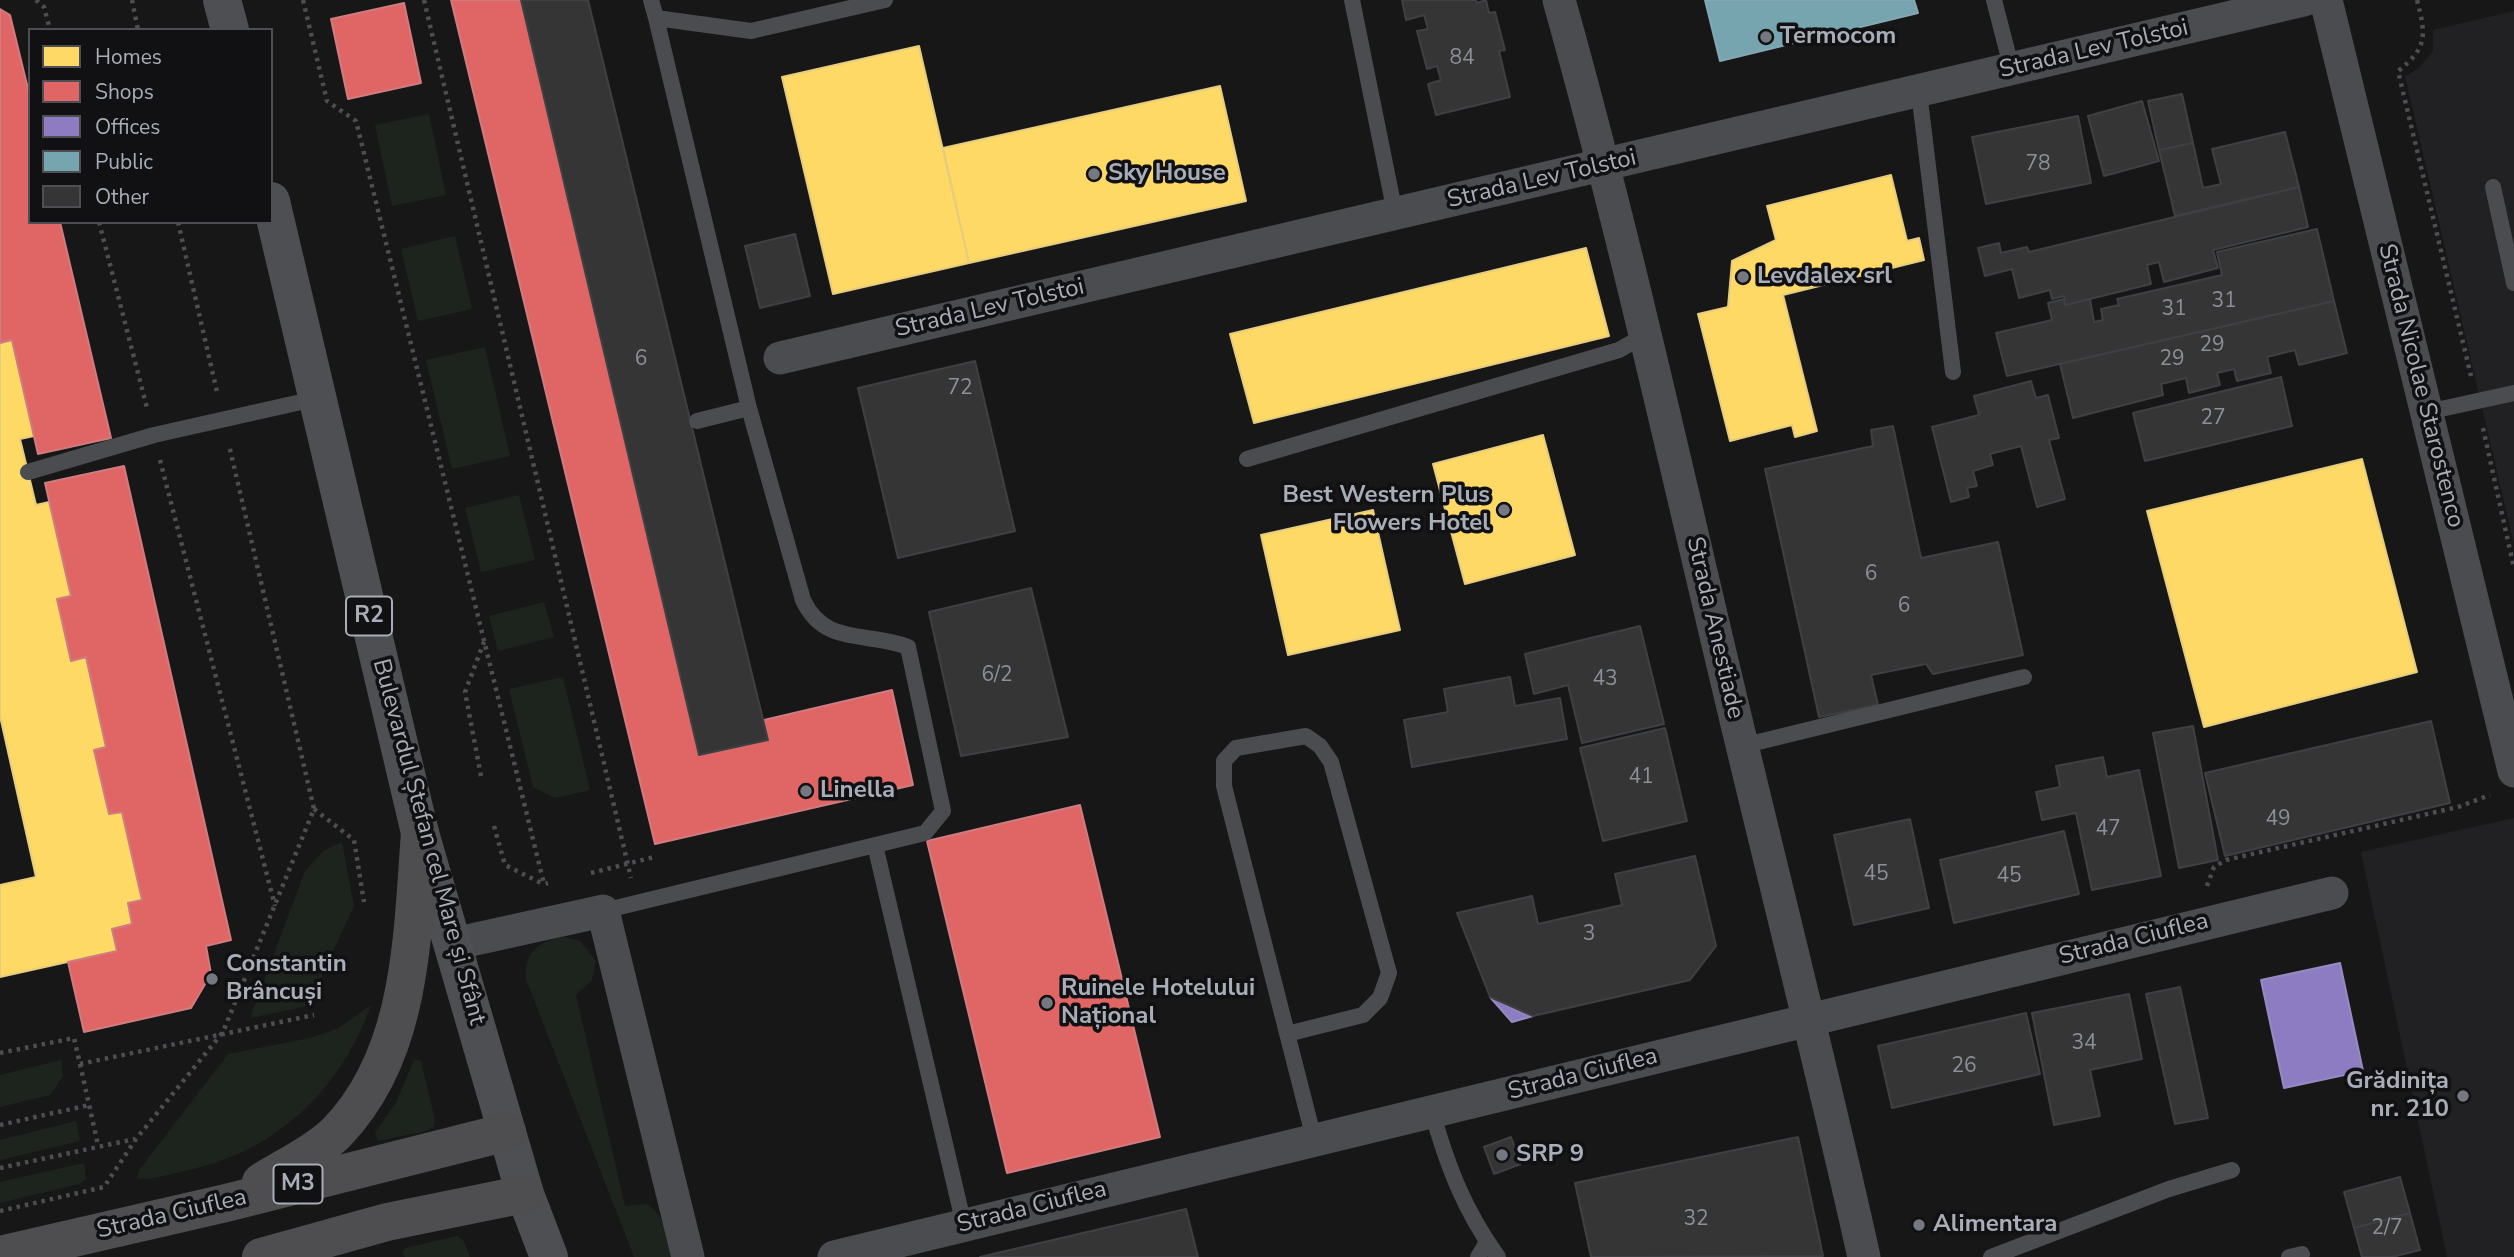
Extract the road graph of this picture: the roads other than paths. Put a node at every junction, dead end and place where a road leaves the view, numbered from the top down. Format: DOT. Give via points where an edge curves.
graph roads {
  1 [pos="222,0"];
  2 [pos="651,0"];
  3 [pos="886,0"];
  4 [pos="1352,0"];
  5 [pos="1559,0"];
  6 [pos="1994,0"];
  7 [pos="2304,0"];
  8 [pos="2326,0"];
  9 [pos="656,18"];
  10 [pos="229,28"];
  11 [pos="2012,70"];
  12 [pos="1919,92"];
  13 [pos="1606,166"];
  14 [pos="2493,187"];
  15 [pos="273,209"];
  16 [pos="1395,213"];
  17 [pos="2514,283"];
  18 [pos="1647,334"];
  19 [pos="780,358"];
  20 [pos="1953,372"];
  21 [pos="2514,393"];
  22 [pos="319,398"];
  23 [pos="750,408"];
  24 [pos="2427,412"];
  25 [pos="697,421"];
  26 [pos="1247,459"];
  27 [pos="29,472"];
  28 [pos="2024,677"];
  29 [pos="1742,746"];
  30 [pos="2508,781"];
  31 [pos="420,833"];
  32 [pos="875,845"];
  33 [pos="2332,893"];
  34 [pos="603,911"];
  35 [pos="453,944"];
  36 [pos="1811,1018"];
  37 [pos="1287,1034"];
  38 [pos="1432,1112"];
  39 [pos="507,1132"];
  40 [pos="1314,1139"];
  41 [pos="2232,1171"];
  42 [pos="525,1194"];
  43 [pos="226,1203"];
  44 [pos="964,1225"];
  45 [pos="1487,1242"];
  46 [pos="0,1255"];
  47 [pos="261,1257"];
  48 [pos="549,1257"];
  49 [pos="688,1257"];
  50 [pos="834,1257"];
  51 [pos="1478,1257"];
  52 [pos="1498,1257"];
  53 [pos="1864,1257"];
  54 [pos="1991,1257"];
  1 -- 10 [label="main road"];
  2 -- 9 [label="lane"];
  3 -- 9 [label="lane" via="751,31"];
  4 -- 16 [label="lane"];
  5 -- 13 [label="street, Strada Anestiade"];
  6 -- 11 [label="lane"];
  7 -- 11 [label="street, Strada Lev Tolstoi"];
  8 -- 24 [label="street, Strada Nicolae Starostenco"];
  9 -- 23 [label="lane"];
  11 -- 12 [label="street, Strada Lev Tolstoi"];
  12 -- 13 [label="street, Strada Lev Tolstoi"];
  12 -- 20 [label="lane"];
  13 -- 16 [label="street, Strada Lev Tolstoi"];
  13 -- 18 [label="street, Strada Anestiade"];
  14 -- 17 [label="lane"];
  15 -- 22 [label="main road, Bulevardul Ștefan cel Mare și Sfânt / R2"];
  16 -- 19 [label="street, Strada Lev Tolstoi"];
  18 -- 26 [label="lane" via="1619,350"];
  18 -- 29 [label="street, Strada Anestiade"];
  21 -- 24 [label="lane"];
  22 -- 27 [label="lane" via="154,435"];
  22 -- 31 [label="main road, Bulevardul Ștefan cel Mare și Sfânt / R2"];
  23 -- 25 [label="lane"];
  23 -- 32 [label="lane" via="810,614 835,632 908,647 943,811 925,833"];
  24 -- 30 [label="street, Strada Nicolae Starostenco"];
  28 -- 29 [label="lane"];
  29 -- 36 [label="street, Strada Anestiade"];
  31 -- 35 [label="main road, Bulevardul Ștefan cel Mare și Sfânt / R2"];
  31 -- 43 [label="highway" via="409,968 386,1056 336,1132"];
  32 -- 34 [label="lane"];
  32 -- 44 [label="lane"];
  33 -- 36 [label="street, Strada Ciuflea"];
  34 -- 35 [label="street"];
  34 -- 49 [label="street"];
  35 -- 39 [label="main road, Bulevardul Ștefan cel Mare și Sfânt / R2"];
  36 -- 38 [label="street, Strada Ciuflea"];
  36 -- 53 [label="street, Strada Anestiade"];
  37 -- 37 [label="lane" via="1363,1016 1381,998 1389,973 1331,762 1306,736 1236,748 1224,761 1224,786"];
  37 -- 40 [label="lane"];
  38 -- 40 [label="street, Strada Ciuflea"];
  38 -- 45 [label="lane" via="1450,1172"];
  39 -- 42 [label="main road, Bulevardul Ștefan cel Mare și Sfânt / R2"];
  39 -- 43 [label="highway, Strada Ciuflea / M3"];
  40 -- 44 [label="street, Strada Ciuflea"];
  41 -- 54 [label="lane" via="2169,1189"];
  42 -- 47 [label="highway, M3" via="387,1222"];
  42 -- 48 [label="main road, R2"];
  43 -- 46 [label="highway, Strada Ciuflea / M3"];
  44 -- 50 [label="street, Strada Ciuflea"];
  45 -- 51 [label="lane"];
  45 -- 52 [label="lane"];
}
